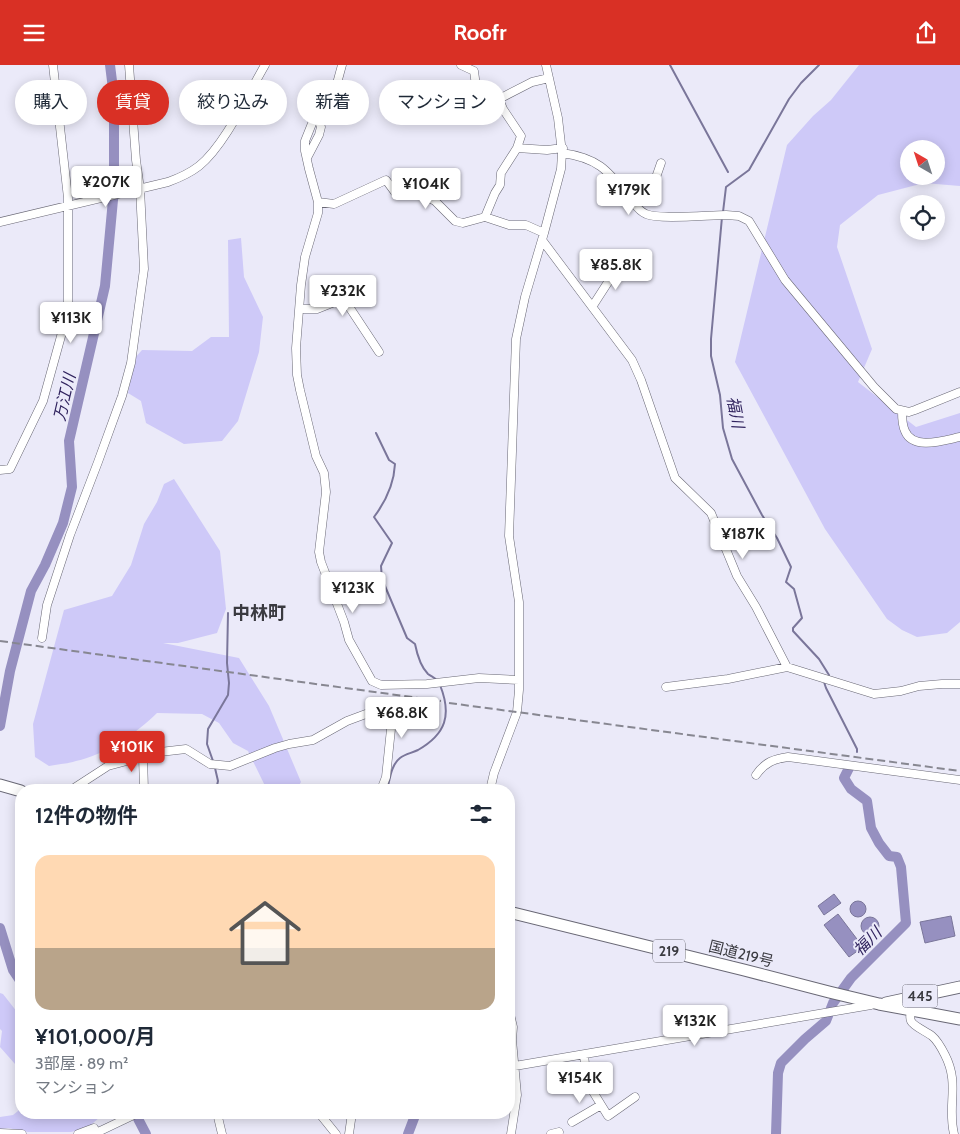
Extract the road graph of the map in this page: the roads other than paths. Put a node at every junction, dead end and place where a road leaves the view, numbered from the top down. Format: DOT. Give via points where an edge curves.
graph roads {
  1 [pos="53,65"];
  2 [pos="129,65"];
  3 [pos="266,65"];
  4 [pos="342,65"];
  5 [pos="461,65"];
  6 [pos="546,65"];
  7 [pos="549,77"];
  8 [pos="338,80"];
  9 [pos="475,80"];
  10 [pos="505,96"];
  11 [pos="505,112"];
  12 [pos="311,125"];
  13 [pos="320,125"];
  14 [pos="517,148"];
  15 [pos="562,151"];
  16 [pos="306,158"];
  17 [pos="661,163"];
  18 [pos="138,189"];
  19 [pos="318,202"];
  20 [pos="69,205"];
  21 [pos="635,205"];
  22 [pos="485,217"];
  23 [pos="0,222"];
  24 [pos="544,236"];
  25 [pos="621,262"];
  26 [pos="592,307"];
  27 [pos="300,309"];
  28 [pos="379,352"];
  29 [pos="960,392"];
  30 [pos="902,411"];
  31 [pos="960,437"];
  32 [pos="0,469"];
  33 [pos="42,638"];
  34 [pos="788,667"];
  35 [pos="519,681"];
  36 [pos="960,684"];
  37 [pos="666,687"];
  38 [pos="143,757"];
  39 [pos="756,775"];
  40 [pos="960,780"];
  41 [pos="80,784"];
  42 [pos="144,784"];
  43 [pos="383,784"];
  44 [pos="491,784"];
  45 [pos="0,785"];
  46 [pos="15,789"];
  47 [pos="515,913"];
  48 [pos="960,987"];
  49 [pos="912,997"];
  50 [pos="849,1000"];
  51 [pos="879,1004"];
  52 [pos="912,1010"];
  53 [pos="960,1019"];
  54 [pos="584,1055"];
  55 [pos="515,1066"];
  56 [pos="515,1084"];
  57 [pos="635,1097"];
  58 [pos="601,1105"];
  59 [pos="515,1111"];
  60 [pos="126,1119"];
  61 [pos="218,1119"];
  62 [pos="324,1119"];
  63 [pos="351,1119"];
  64 [pos="514,1119"];
  65 [pos="572,1122"];
  66 [pos="101,1131"];
  67 [pos="0,1133"];
  68 [pos="22,1134"];
  69 [pos="78,1134"];
  70 [pos="91,1134"];
  71 [pos="222,1134"];
  72 [pos="336,1134"];
  73 [pos="349,1134"];
  74 [pos="512,1134"];
  75 [pos="954,1134"];
  1 -- 20 [label="street"];
  2 -- 18 [label="street"];
  3 -- 18 [label="street" via="224,137 199,166 168,182"];
  4 -- 8 [label="street"];
  5 -- 9 [label="street" via="474,71"];
  6 -- 7 [label="street"];
  7 -- 10 [label="street"];
  7 -- 15 [label="street"];
  11 -- 14 [label="street" via="521,136"];
  12 -- 16 [label="street" via="305,141"];
  13 -- 16 [label="street" via="320,135"];
  14 -- 15 [label="street"];
  14 -- 22 [label="street" via="504,167 500,185"];
  15 -- 21 [label="street" via="599,165"];
  15 -- 24 [label="street" via="561,169"];
  16 -- 19 [label="street"];
  17 -- 21 [label="street" via="653,186"];
  18 -- 20 [label="street"];
  18 -- 33 [label="street" via="144,269 131,363 47,605"];
  19 -- 22 [label="street" via="334,204 386,180 397,195 420,189 455,221 464,223"];
  19 -- 27 [label="street" via="305,257"];
  20 -- 23 [label="street"];
  20 -- 32 [label="street" via="68,311 43,401 10,469"];
  21 -- 30 [label="street" via="642,213 656,216 739,215 749,221 785,280 874,387"];
  22 -- 24 [label="street" via="509,225 526,225"];
  24 -- 26 [label="street"];
  24 -- 35 [label="street" via="525,297 515,348 508,536 519,602"];
  25 -- 26 [label="street"];
  26 -- 34 [label="street" via="632,360 674,478 711,513 738,576"];
  27 -- 28 [label="street" via="317,309 342,296"];
  27 -- 35 [label="street" via="297,375 316,455 324,473 326,492 319,552 349,640 372,681 381,685 479,678"];
  29 -- 30 [label="street" via="915,410"];
  30 -- 31 [label="street" via="905,432 910,439 923,443"];
  34 -- 36 [label="street" via="874,694 919,686"];
  34 -- 37 [label="street"];
  35 -- 44 [label="street" via="517,712"];
  38 -- 41 [label="street" via="108,766"];
  38 -- 42 [label="street"];
  38 -- 43 [label="street" via="186,749 210,765 230,766 282,746 313,740 347,721 382,708 391,729"];
  39 -- 40 [label="street" via="774,759 788,757"];
  45 -- 46 [label="highway"];
  47 -- 50 [label="highway, 国道219号 / 219" via="744,970"];
  48 -- 49 [label="highway, 445"];
  49 -- 51 [label="highway, 445"];
  49 -- 52 [label="highway"];
  50 -- 51 [label="highway, 国道219号 / 219"];
  50 -- 54 [label="street"];
  51 -- 52 [label="highway, 219"];
  52 -- 53 [label="highway, 219"];
  52 -- 75 [label="street" via="911,1023 934,1038 953,1070"];
  54 -- 55 [label="street"];
  54 -- 58 [label="street" via="587,1082"];
  56 -- 59 [label="street"];
  57 -- 58 [label="street" via="608,1117"];
  58 -- 65 [label="street"];
  60 -- 66 [label="street"];
  61 -- 71 [label="street"];
  62 -- 72 [label="street"];
  63 -- 73 [label="street"];
  64 -- 74 [label="street"];
  66 -- 69 [label="street" via="94,1128"];
  66 -- 70 [label="street"];
  67 -- 68 [label="street"];
}
